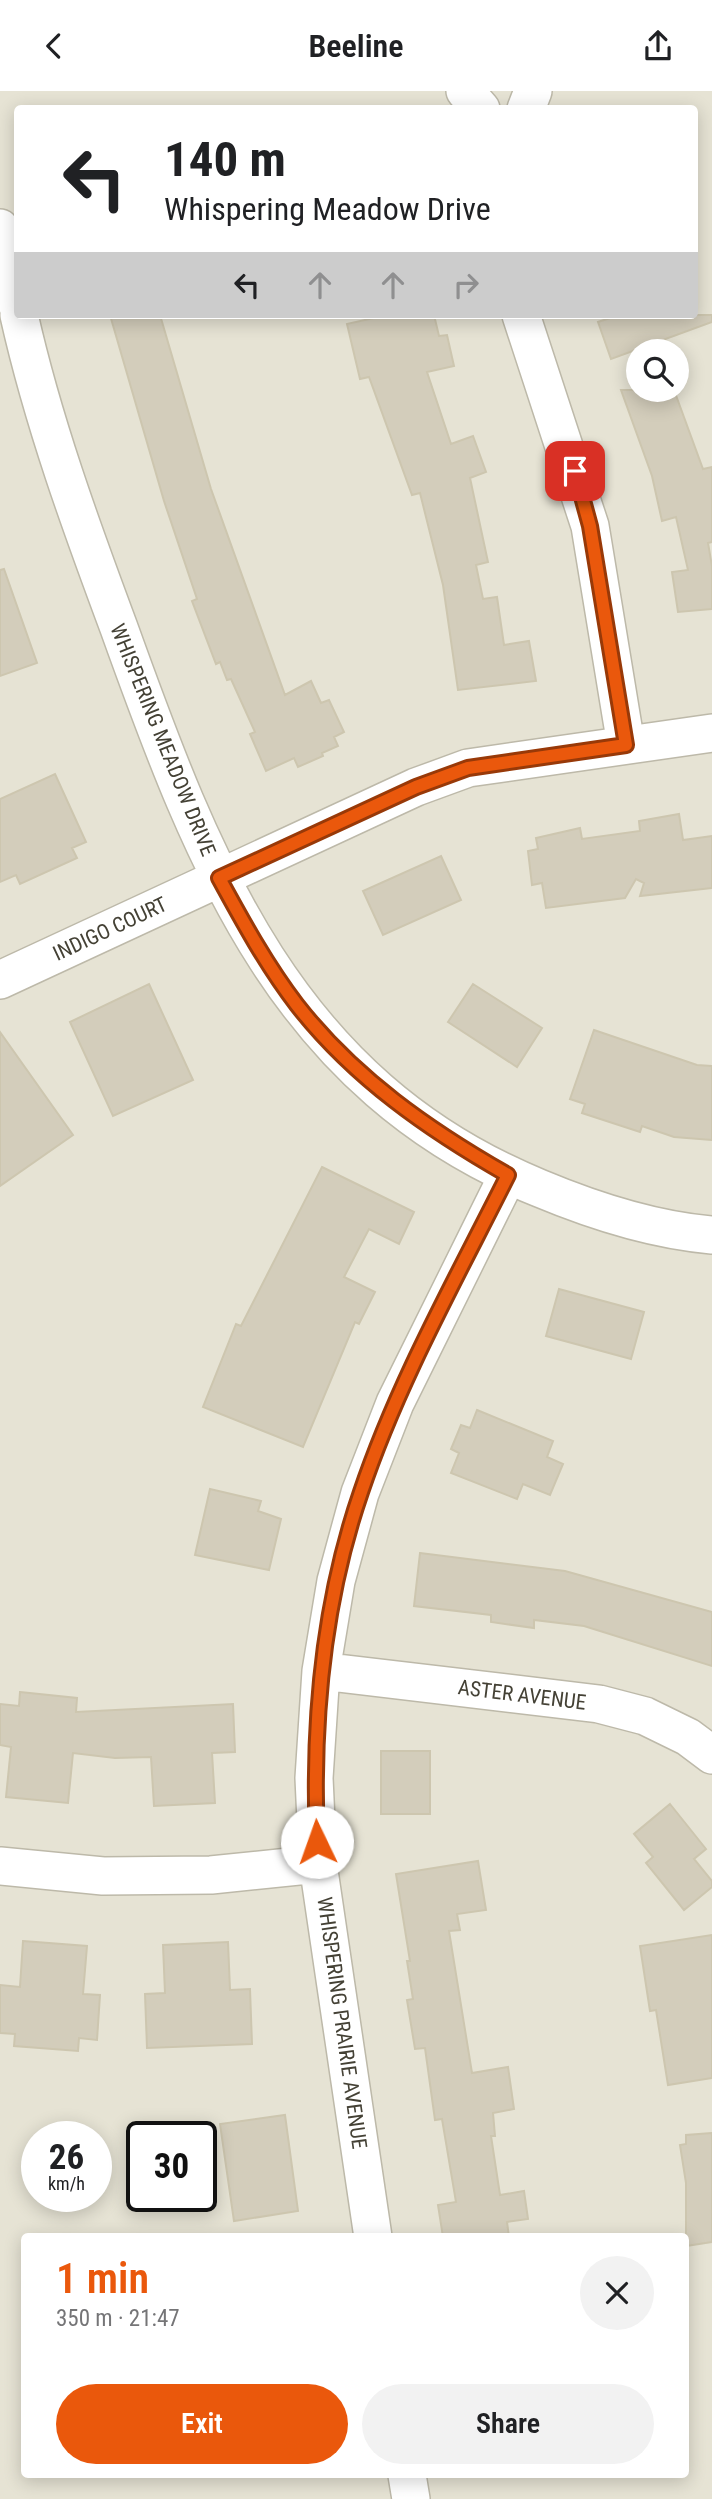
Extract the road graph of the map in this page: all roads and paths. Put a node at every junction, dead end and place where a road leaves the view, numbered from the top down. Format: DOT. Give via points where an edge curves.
graph roads {
  1 [pos="465,91"];
  2 [pos="477,105"];
  3 [pos="0,228"];
  4 [pos="14,289"];
  5 [pos="20,319"];
  6 [pos="522,319"];
  7 [pos="712,733"];
  8 [pos="626,745"];
  9 [pos="219,878"];
  10 [pos="0,980"];
  11 [pos="508,1175"];
  12 [pos="712,1235"];
  13 [pos="321,1671"];
  14 [pos="712,1755"];
  15 [pos="318,1864"];
  16 [pos="0,1865"];
  17 [pos="372,2233"];
  18 [pos="408,2478"];
  19 [pos="411,2499"];
  1 -- 2 [label="street"];
  3 -- 4 [label="street"];
  5 -- 9 [label="street, WHISPERING MEADOW DRIVE" via="77,513 160,741"];
  6 -- 8 [label="street" via="590,526"];
  7 -- 8 [label="street, INDIGO COURT"];
  8 -- 9 [label="street, INDIGO COURT" via="468,768 416,787"];
  9 -- 10 [label="street, INDIGO COURT"];
  9 -- 11 [label="street, WHISPERING MEADOW DRIVE" via="258,950 298,1006 341,1054 403,1110"];
  11 -- 12 [label="street, WHISPERING MEADOW DRIVE" via="583,1206 642,1223"];
  11 -- 13 [label="street, WHISPERING PRAIRIE AVENUE" via="395,1403 360,1493 336,1581"];
  13 -- 14 [label="street, ASTER AVENUE" via="599,1705 645,1716"];
  13 -- 15 [label="street, WHISPERING PRAIRIE AVENUE" via="314,1778"];
  15 -- 16 [label="street" via="211,1875 103,1877"];
  15 -- 17 [label="street, WHISPERING PRAIRIE AVENUE"];
  18 -- 19 [label="street"];
}
